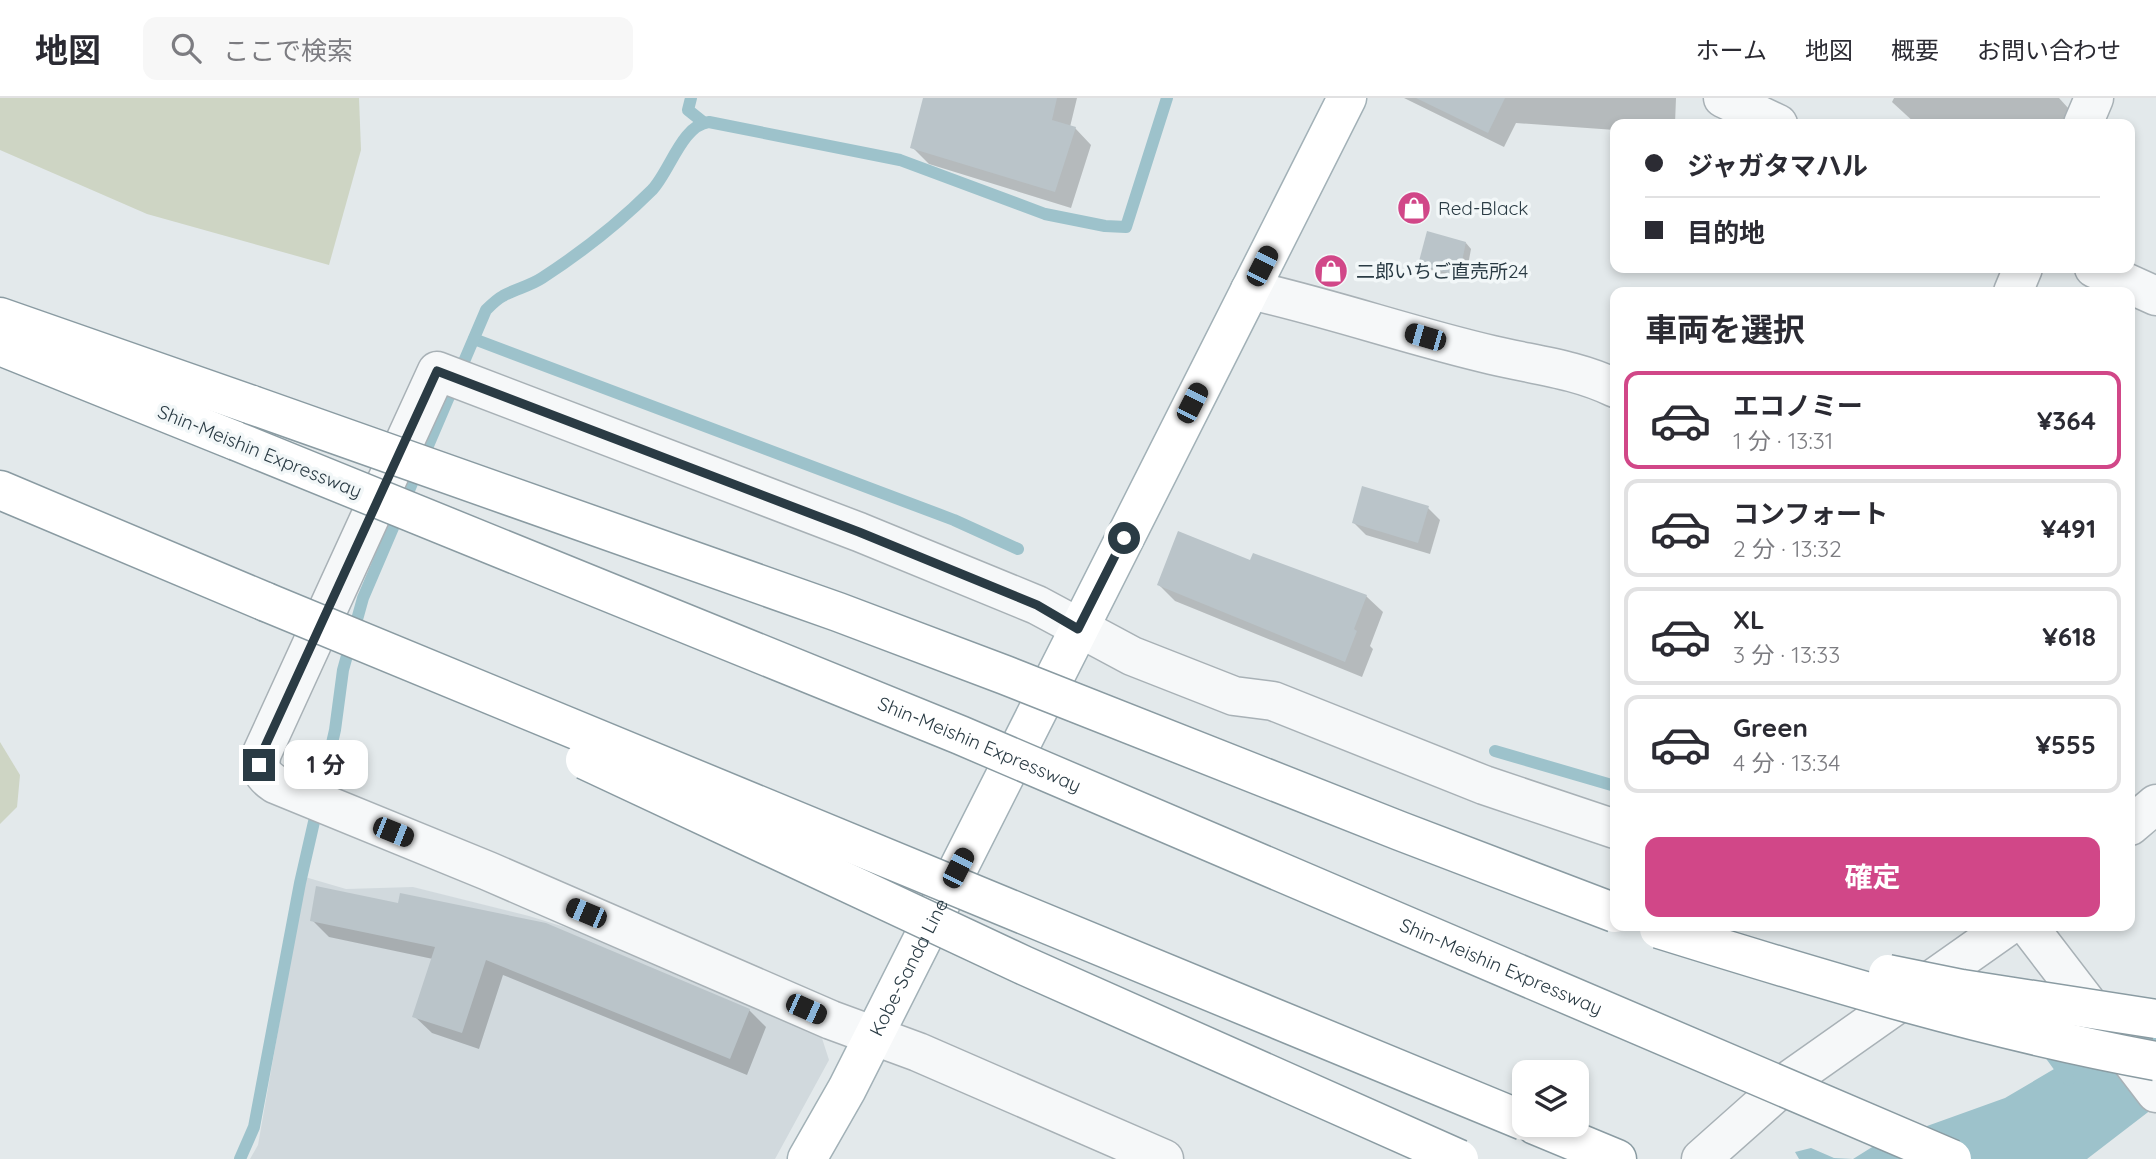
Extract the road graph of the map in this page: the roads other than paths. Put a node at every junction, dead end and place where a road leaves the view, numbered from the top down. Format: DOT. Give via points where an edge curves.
graph roads {
  1 [pos="1347,98"];
  2 [pos="1723,98"];
  3 [pos="2094,98"];
  4 [pos="1767,119"];
  5 [pos="2085,119"];
  6 [pos="2106,273"];
  7 [pos="1250,290"];
  8 [pos="2156,296"];
  9 [pos="0,317"];
  10 [pos="0,346"];
  11 [pos="1610,385"];
  12 [pos="0,490"];
  13 [pos="266,602"];
  14 [pos="1078,629"];
  15 [pos="1610,827"];
  16 [pos="1610,911"];
  17 [pos="1664,931"];
  18 [pos="1669,931"];
  19 [pos="2022,931"];
  20 [pos="2025,931"];
  21 [pos="2156,1019"];
  22 [pos="873,1036"];
  23 [pos="2156,1061"];
  24 [pos="2156,1093"];
  25 [pos="1512,1116"];
  26 [pos="1564,1137"];
  27 [pos="807,1159"];
  28 [pos="1164,1159"];
  29 [pos="1459,1159"];
  30 [pos="1617,1159"];
  31 [pos="1702,1159"];
  32 [pos="1952,1159"];
  1 -- 7 [label="main road, Kobe-Sanda Line"];
  2 -- 4 [label="street"];
  3 -- 5 [label="street"];
  6 -- 8 [label="street"];
  7 -- 11 [label="street" via="1491,355 1591,376"];
  7 -- 14 [label="main road, Kobe-Sanda Line"];
  9 -- 16 [label="main road, bridge" via="864,622"];
  10 -- 32 [label="main road, Shin-Meishin Expressway, bridge" via="960,735"];
  12 -- 13 [label="main road"];
  13 -- 25 [label="main road, bridge"];
  13 -- 29 [label="main road, bridge" via="425,686 1023,965"];
  14 -- 15 [label="street" via="1234,696 1273,701 1484,785"];
  14 -- 22 [label="main road, Kobe-Sanda Line"];
  14 -- 22 [label="street" via="1037,605 859,532 437,371 262,753 259,765 265,777"];
  17 -- 23 [label="main road, bridge" via="1878,997 2070,1045"];
  18 -- 21 [label="main road, bridge" via="1962,989"];
  19 -- 31 [label="street" via="1791,1079"];
  20 -- 24 [label="street, bridge"];
  22 -- 27 [label="main road, Kobe-Sanda Line"];
  22 -- 28 [label="street"];
  26 -- 30 [label="main road"];
}
